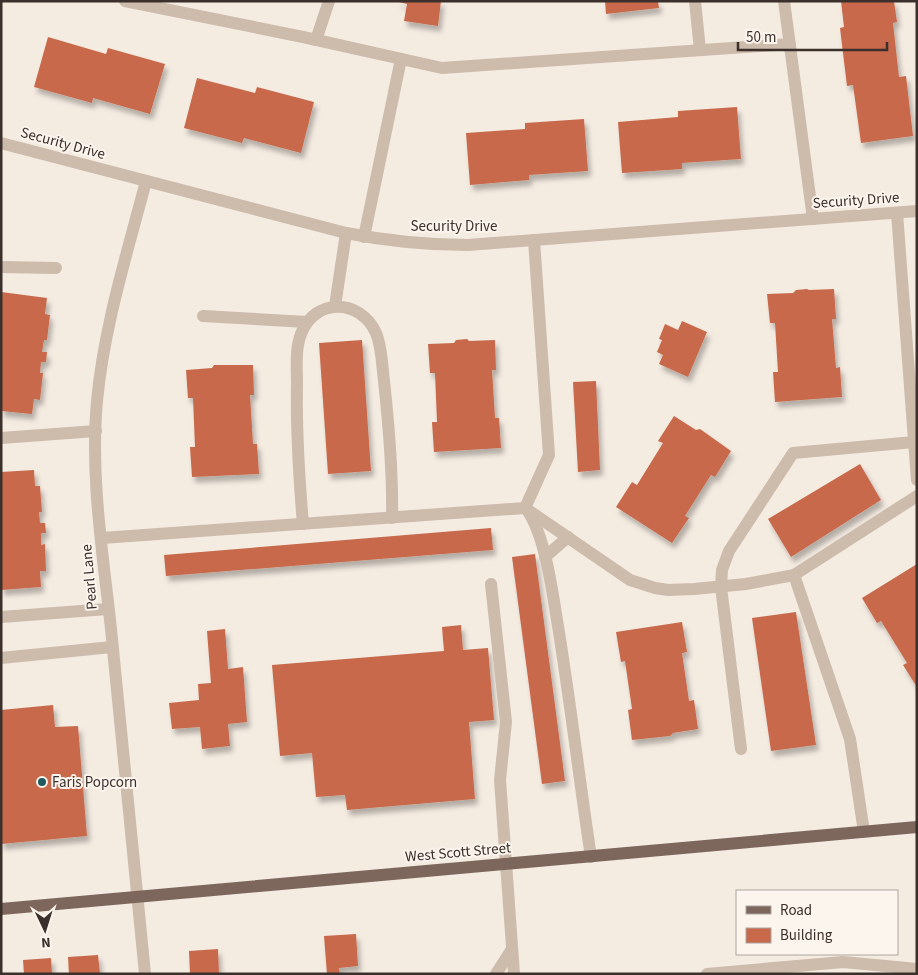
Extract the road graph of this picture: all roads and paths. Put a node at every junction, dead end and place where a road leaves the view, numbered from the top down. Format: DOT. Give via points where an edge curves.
graph roads {
  1 [pos="125,1"];
  2 [pos="329,1"];
  3 [pos="695,1"];
  4 [pos="784,1"];
  5 [pos="316,40"];
  6 [pos="790,44"];
  7 [pos="700,50"];
  8 [pos="401,59"];
  9 [pos="1,144"];
  10 [pos="146,181"];
  11 [pos="917,211"];
  12 [pos="897,213"];
  13 [pos="813,219"];
  14 [pos="346,233"];
  15 [pos="364,237"];
  16 [pos="534,240"];
  17 [pos="1,267"];
  18 [pos="56,268"];
  19 [pos="334,306"];
  20 [pos="203,316"];
  21 [pos="307,322"];
  22 [pos="96,431"];
  23 [pos="1,438"];
  24 [pos="914,442"];
  25 [pos="917,480"];
  26 [pos="917,496"];
  27 [pos="525,508"];
  28 [pos="392,518"];
  29 [pos="303,524"];
  30 [pos="568,537"];
  31 [pos="102,538"];
  32 [pos="545,557"];
  33 [pos="794,575"];
  34 [pos="491,584"];
  35 [pos="721,588"];
  36 [pos="108,609"];
  37 [pos="1,617"];
  38 [pos="112,647"];
  39 [pos="1,658"];
  40 [pos="741,750"];
  41 [pos="917,827"];
  42 [pos="864,832"];
  43 [pos="591,857"];
  44 [pos="506,864"];
  45 [pos="138,897"];
  46 [pos="1,910"];
  47 [pos="512,949"];
  48 [pos="917,969"];
  49 [pos="145,974"];
  50 [pos="496,974"];
  51 [pos="514,974"];
  52 [pos="707,974"];
  1 -- 5 [label="street"];
  2 -- 5 [label="street"];
  3 -- 7 [label="street"];
  4 -- 6 [label="street"];
  5 -- 8 [label="street"];
  6 -- 7 [label="street"];
  6 -- 13 [label="street"];
  7 -- 8 [label="street" via="442,68"];
  8 -- 15 [label="street"];
  9 -- 10 [label="street, Security Drive"];
  10 -- 14 [label="street, Security Drive"];
  10 -- 22 [label="street, Pearl Lane" via="107,336 100,374"];
  11 -- 12 [label="street, Security Drive"];
  12 -- 13 [label="street, Security Drive"];
  12 -- 24 [label="street"];
  13 -- 16 [label="street, Security Drive"];
  14 -- 15 [label="street, Security Drive"];
  14 -- 19 [label="street"];
  15 -- 16 [label="street, Security Drive" via="441,245"];
  16 -- 27 [label="street" via="549,455"];
  17 -- 18 [label="street"];
  19 -- 21 [label="street" via="322,310"];
  19 -- 28 [label="street" via="360,314 370,323 378,340 388,420"];
  20 -- 21 [label="street"];
  21 -- 29 [label="street" via="298,346 296,391"];
  22 -- 23 [label="street"];
  22 -- 31 [label="street, Pearl Lane"];
  24 -- 25 [label="street"];
  24 -- 35 [label="street" via="794,453 728,551"];
  26 -- 33 [label="street"];
  27 -- 28 [label="street"];
  27 -- 30 [label="street"];
  27 -- 32 [label="street"];
  28 -- 29 [label="street"];
  29 -- 31 [label="street"];
  30 -- 32 [label="street"];
  30 -- 35 [label="street" via="642,585 668,590"];
  31 -- 36 [label="street, Pearl Lane"];
  32 -- 43 [label="street"];
  33 -- 35 [label="street"];
  33 -- 42 [label="street" via="850,739"];
  34 -- 44 [label="street" via="506,722 500,780"];
  35 -- 40 [label="street"];
  36 -- 37 [label="street"];
  36 -- 38 [label="street, Pearl Lane"];
  38 -- 39 [label="street"];
  38 -- 45 [label="street, Pearl Lane"];
  41 -- 42 [label="main road, West Scott Street"];
  42 -- 43 [label="main road, West Scott Street"];
  43 -- 44 [label="main road, West Scott Street"];
  44 -- 45 [label="main road, West Scott Street"];
  44 -- 47 [label="street"];
  45 -- 46 [label="main road, West Scott Street"];
  45 -- 49 [label="street, Pearl Lane"];
  47 -- 50 [label="street"];
  47 -- 51 [label="street"];
  48 -- 52 [label="street" via="843,962"];
}
